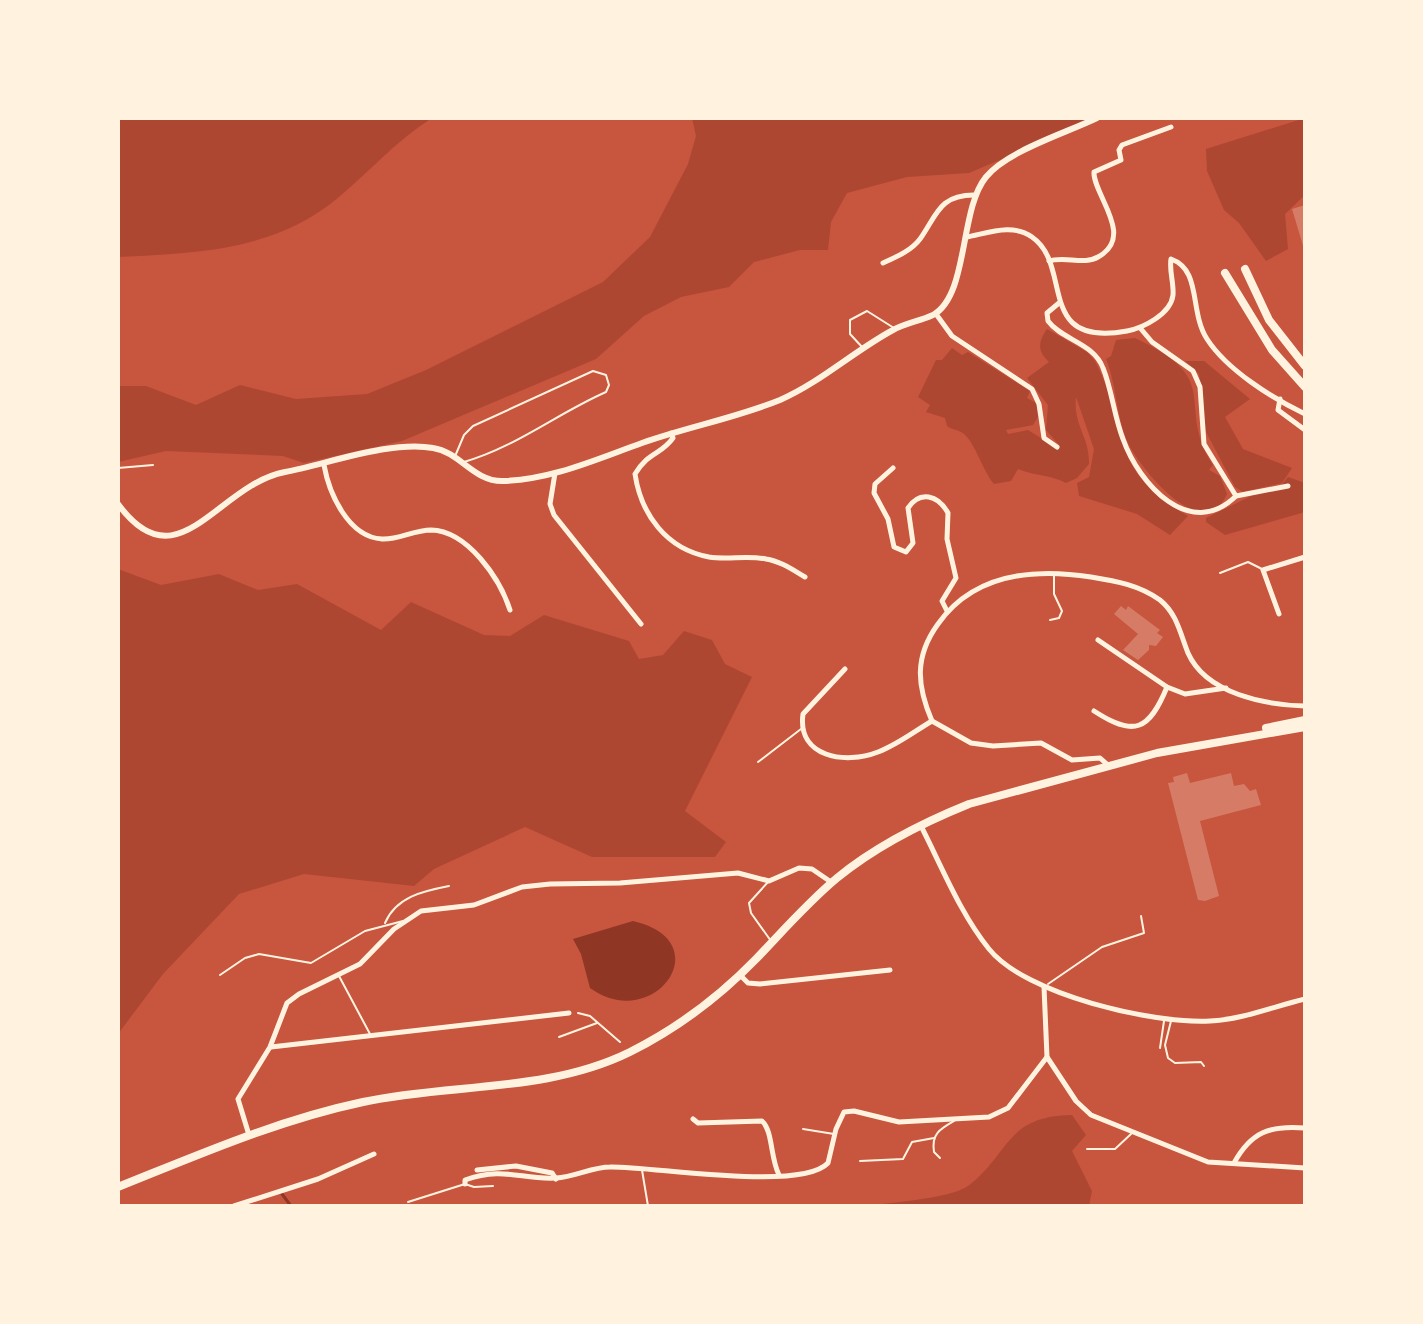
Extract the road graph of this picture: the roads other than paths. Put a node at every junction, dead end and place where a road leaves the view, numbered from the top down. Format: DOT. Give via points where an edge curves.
graph roads {
  1 [pos="1097,118"];
  2 [pos="1171,127"];
  3 [pos="974,195"];
  4 [pos="967,237"];
  5 [pos="1049,261"];
  6 [pos="883,263"];
  7 [pos="1245,269"];
  8 [pos="1225,273"];
  9 [pos="1059,303"];
  10 [pos="936,314"];
  11 [pos="895,329"];
  12 [pos="1141,329"];
  13 [pos="864,349"];
  14 [pos="1305,366"];
  15 [pos="1305,387"];
  16 [pos="1280,399"];
  17 [pos="1305,414"];
  18 [pos="1305,430"];
  19 [pos="670,432"];
  20 [pos="1057,447"];
  21 [pos="456,458"];
  22 [pos="463,463"];
  23 [pos="153,465"];
  24 [pos="324,465"];
  25 [pos="118,468"];
  26 [pos="893,468"];
  27 [pos="555,473"];
  28 [pos="1288,486"];
  29 [pos="1236,496"];
  30 [pos="118,504"];
  31 [pos="1305,557"];
  32 [pos="1263,570"];
  33 [pos="1054,573"];
  34 [pos="1220,573"];
  35 [pos="805,577"];
  36 [pos="510,610"];
  37 [pos="947,611"];
  38 [pos="1279,614"];
  39 [pos="1050,620"];
  40 [pos="641,624"];
  41 [pos="1098,640"];
  42 [pos="845,669"];
  43 [pos="1167,687"];
  44 [pos="1227,688"];
  45 [pos="1305,706"];
  46 [pos="1094,711"];
  47 [pos="1305,720"];
  48 [pos="932,721"];
  49 [pos="1305,727"];
  50 [pos="801,729"];
  51 [pos="1242,735"];
  52 [pos="758,762"];
  53 [pos="1109,766"];
  54 [pos="921,825"];
  55 [pos="769,881"];
  56 [pos="832,882"];
  57 [pos="449,886"];
  58 [pos="1141,916"];
  59 [pos="404,921"];
  60 [pos="385,924"];
  61 [pos="772,942"];
  62 [pos="890,970"];
  63 [pos="220,975"];
  64 [pos="339,975"];
  65 [pos="740,975"];
  66 [pos="1044,987"];
  67 [pos="1305,999"];
  68 [pos="569,1013"];
  69 [pos="1164,1020"];
  70 [pos="1172,1020"];
  71 [pos="370,1035"];
  72 [pos="270,1047"];
  73 [pos="1160,1048"];
  74 [pos="1047,1057"];
  75 [pos="1204,1066"];
  76 [pos="693,1119"];
  77 [pos="955,1120"];
  78 [pos="1305,1128"];
  79 [pos="803,1129"];
  80 [pos="1131,1133"];
  81 [pos="835,1134"];
  82 [pos="249,1135"];
  83 [pos="934,1138"];
  84 [pos="1087,1149"];
  85 [pos="374,1154"];
  86 [pos="940,1158"];
  87 [pos="860,1161"];
  88 [pos="1234,1163"];
  89 [pos="1305,1168"];
  90 [pos="642,1169"];
  91 [pos="477,1170"];
  92 [pos="779,1175"];
  93 [pos="556,1179"];
  94 [pos="465,1184"];
  95 [pos="493,1186"];
  96 [pos="118,1187"];
  97 [pos="408,1202"];
  98 [pos="234,1206"];
  99 [pos="648,1206"];
  1 -- 3 [label="street" via="1003,163"];
  2 -- 5 [label="street" via="1122,145 1121,160 1094,172 1112,219 1102,255"];
  3 -- 4 [label="street"];
  3 -- 6 [label="street" via="941,204 914,245"];
  4 -- 5 [label="street" via="1021,231 1040,243"];
  4 -- 10 [label="street" via="957,276"];
  5 -- 9 [label="street"];
  7 -- 14 [label="main road" via="1269,320"];
  8 -- 15 [label="main road" via="1272,350"];
  9 -- 12 [label="street" via="1087,330"];
  9 -- 29 [label="street" via="1047,313 1048,321 1082,343 1103,365 1124,442 1142,476 1176,505 1203,516 1222,510"];
  10 -- 11 [label="street"];
  10 -- 20 [label="street" via="952,336 1032,389 1044,438"];
  11 -- 13 [label="street"];
  11 -- 13 [label="lane" via="867,311 859,312 850,320 850,334"];
  12 -- 16 [label="street" via="1170,304 1171,259 1181,262 1190,273 1196,315 1206,338 1238,370"];
  12 -- 29 [label="street" via="1193,371 1200,387 1204,444"];
  13 -- 19 [label="street" via="782,399"];
  16 -- 17 [label="street"];
  16 -- 18 [label="street" via="1278,410"];
  19 -- 27 [label="street"];
  19 -- 35 [label="street" via="673,438 667,446 645,457 635,474 647,515 659,529 675,543 709,557 763,558"];
  21 -- 22 [label="street"];
  21 -- 22 [label="lane" via="464,435 480,422 593,371 606,375 606,392 545,427"];
  21 -- 24 [label="street" via="417,446"];
  22 -- 27 [label="street" via="491,480"];
  23 -- 25 [label="lane"];
  24 -- 30 [label="street" via="253,483 174,536 140,530"];
  24 -- 36 [label="street" via="337,504 358,528 382,539 427,530 458,538 505,594"];
  26 -- 37 [label="street" via="875,484 874,493 888,519 894,547 906,552 913,543 908,508 913,500 933,497 948,513 947,539 956,578 942,601"];
  27 -- 40 [label="street" via="550,504 554,515"];
  28 -- 29 [label="street"];
  31 -- 32 [label="street"];
  32 -- 34 [label="lane" via="1248,562"];
  32 -- 38 [label="street"];
  33 -- 37 [label="street" via="995,580"];
  33 -- 39 [label="lane" via="1054,594 1062,611"];
  33 -- 44 [label="street" via="1128,584 1158,599 1171,610 1190,657"];
  37 -- 48 [label="street" via="932,632 918,672"];
  41 -- 43 [label="street"];
  42 -- 50 [label="street" via="811,701"];
  43 -- 44 [label="street" via="1185,694"];
  43 -- 46 [label="street" via="1140,726 1123,728"];
  44 -- 45 [label="street" via="1269,703"];
  47 -- 51 [label="main road"];
  48 -- 50 [label="street" via="876,753 849,757 811,747"];
  48 -- 53 [label="street" via="971,743 1041,743 1072,760 1100,758"];
  49 -- 51 [label="main road"];
  50 -- 52 [label="lane"];
  51 -- 53 [label="main road"];
  53 -- 54 [label="main road" via="969,804"];
  54 -- 56 [label="main road"];
  54 -- 66 [label="street" via="990,951"];
  55 -- 56 [label="street" via="806,868"];
  55 -- 59 [label="street" via="738,873 535,885 474,905 421,911"];
  55 -- 61 [label="lane" via="749,903"];
  56 -- 61 [label="main road"];
  57 -- 60 [label="lane" via="400,902"];
  58 -- 66 [label="lane" via="1144,933 1102,947"];
  59 -- 60 [label="lane"];
  59 -- 64 [label="street" via="360,964"];
  60 -- 63 [label="lane" via="311,963 259,954"];
  61 -- 65 [label="main road"];
  62 -- 65 [label="street" via="760,984 748,983"];
  64 -- 71 [label="lane"];
  64 -- 72 [label="street" via="287,1003"];
  65 -- 82 [label="main road" via="674,1029 606,1062 521,1083 364,1102"];
  66 -- 69 [label="street"];
  66 -- 74 [label="street"];
  67 -- 70 [label="street" via="1213,1021"];
  68 -- 71 [label="street"];
  69 -- 70 [label="street"];
  69 -- 73 [label="lane"];
  70 -- 75 [label="lane" via="1165,1045 1168,1058"];
  71 -- 72 [label="street"];
  72 -- 82 [label="street" via="238,1099"];
  74 -- 77 [label="street" via="1008,1108 989,1117"];
  74 -- 80 [label="street" via="1088,1112"];
  76 -- 92 [label="street" via="762,1121 770,1131 770,1155"];
  77 -- 81 [label="street" via="899,1122 847,1111"];
  77 -- 83 [label="lane"];
  78 -- 88 [label="street" via="1265,1129 1245,1144"];
  79 -- 81 [label="lane"];
  80 -- 84 [label="lane" via="1115,1149"];
  80 -- 88 [label="street" via="1208,1162"];
  81 -- 92 [label="street" via="824,1167"];
  82 -- 96 [label="main road"];
  83 -- 86 [label="lane" via="934,1152"];
  83 -- 87 [label="lane" via="912,1142 903,1159"];
  85 -- 98 [label="street"];
  88 -- 89 [label="street"];
  90 -- 92 [label="street"];
  90 -- 93 [label="street" via="605,1166"];
  90 -- 99 [label="lane"];
  91 -- 93 [label="street" via="516,1166 552,1173"];
  93 -- 94 [label="street" via="503,1172"];
  94 -- 95 [label="lane"];
  94 -- 97 [label="lane"];
}
